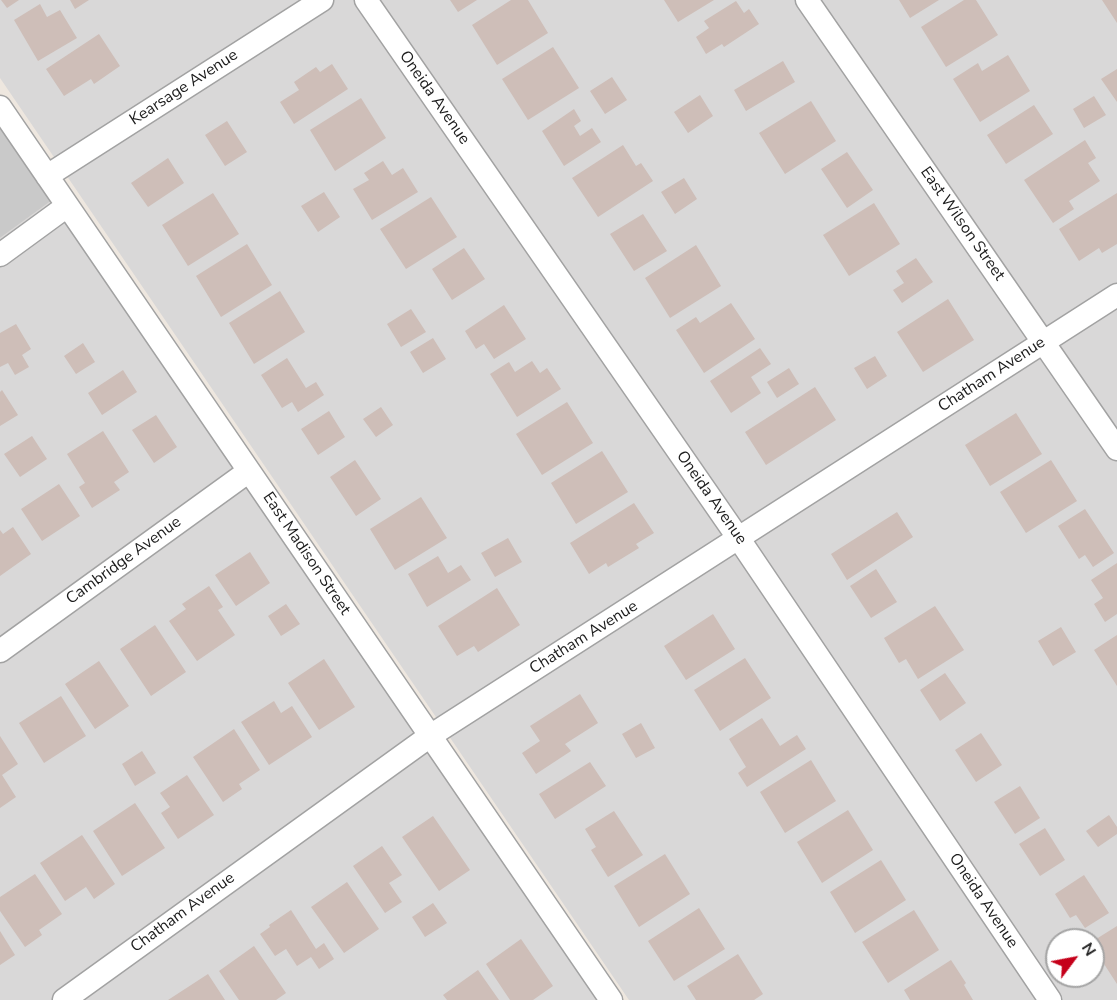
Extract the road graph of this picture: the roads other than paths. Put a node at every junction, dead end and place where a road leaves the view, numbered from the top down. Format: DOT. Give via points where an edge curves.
graph roads {
  1 [pos="322,0"];
  2 [pos="366,0"];
  3 [pos="807,0"];
  4 [pos="0,107"];
  5 [pos="47,176"];
  6 [pos="68,206"];
  7 [pos="0,255"];
  8 [pos="1117,295"];
  9 [pos="1044,342"];
  10 [pos="1117,449"];
  11 [pos="249,471"];
  12 [pos="739,539"];
  13 [pos="0,651"];
  14 [pos="430,736"];
  15 [pos="64,1000"];
  16 [pos="611,1000"];
  17 [pos="1050,1000"];
  1 -- 5 [label="street, Kearsage Avenue"];
  2 -- 12 [label="street, Oneida Avenue"];
  3 -- 9 [label="street, East Wilson Street"];
  4 -- 5 [label="street, East Madison Street"];
  5 -- 6 [label="street, East Madison Street"];
  6 -- 7 [label="street"];
  6 -- 11 [label="street, East Madison Street"];
  8 -- 9 [label="street, Chatham Avenue"];
  9 -- 10 [label="street, East Wilson Street"];
  9 -- 12 [label="street, Chatham Avenue"];
  11 -- 13 [label="street, Cambridge Avenue"];
  11 -- 14 [label="street, East Madison Street"];
  12 -- 14 [label="street, Chatham Avenue"];
  12 -- 17 [label="street, Oneida Avenue"];
  14 -- 15 [label="street, Chatham Avenue"];
  14 -- 16 [label="street, East Madison Street"];
}
